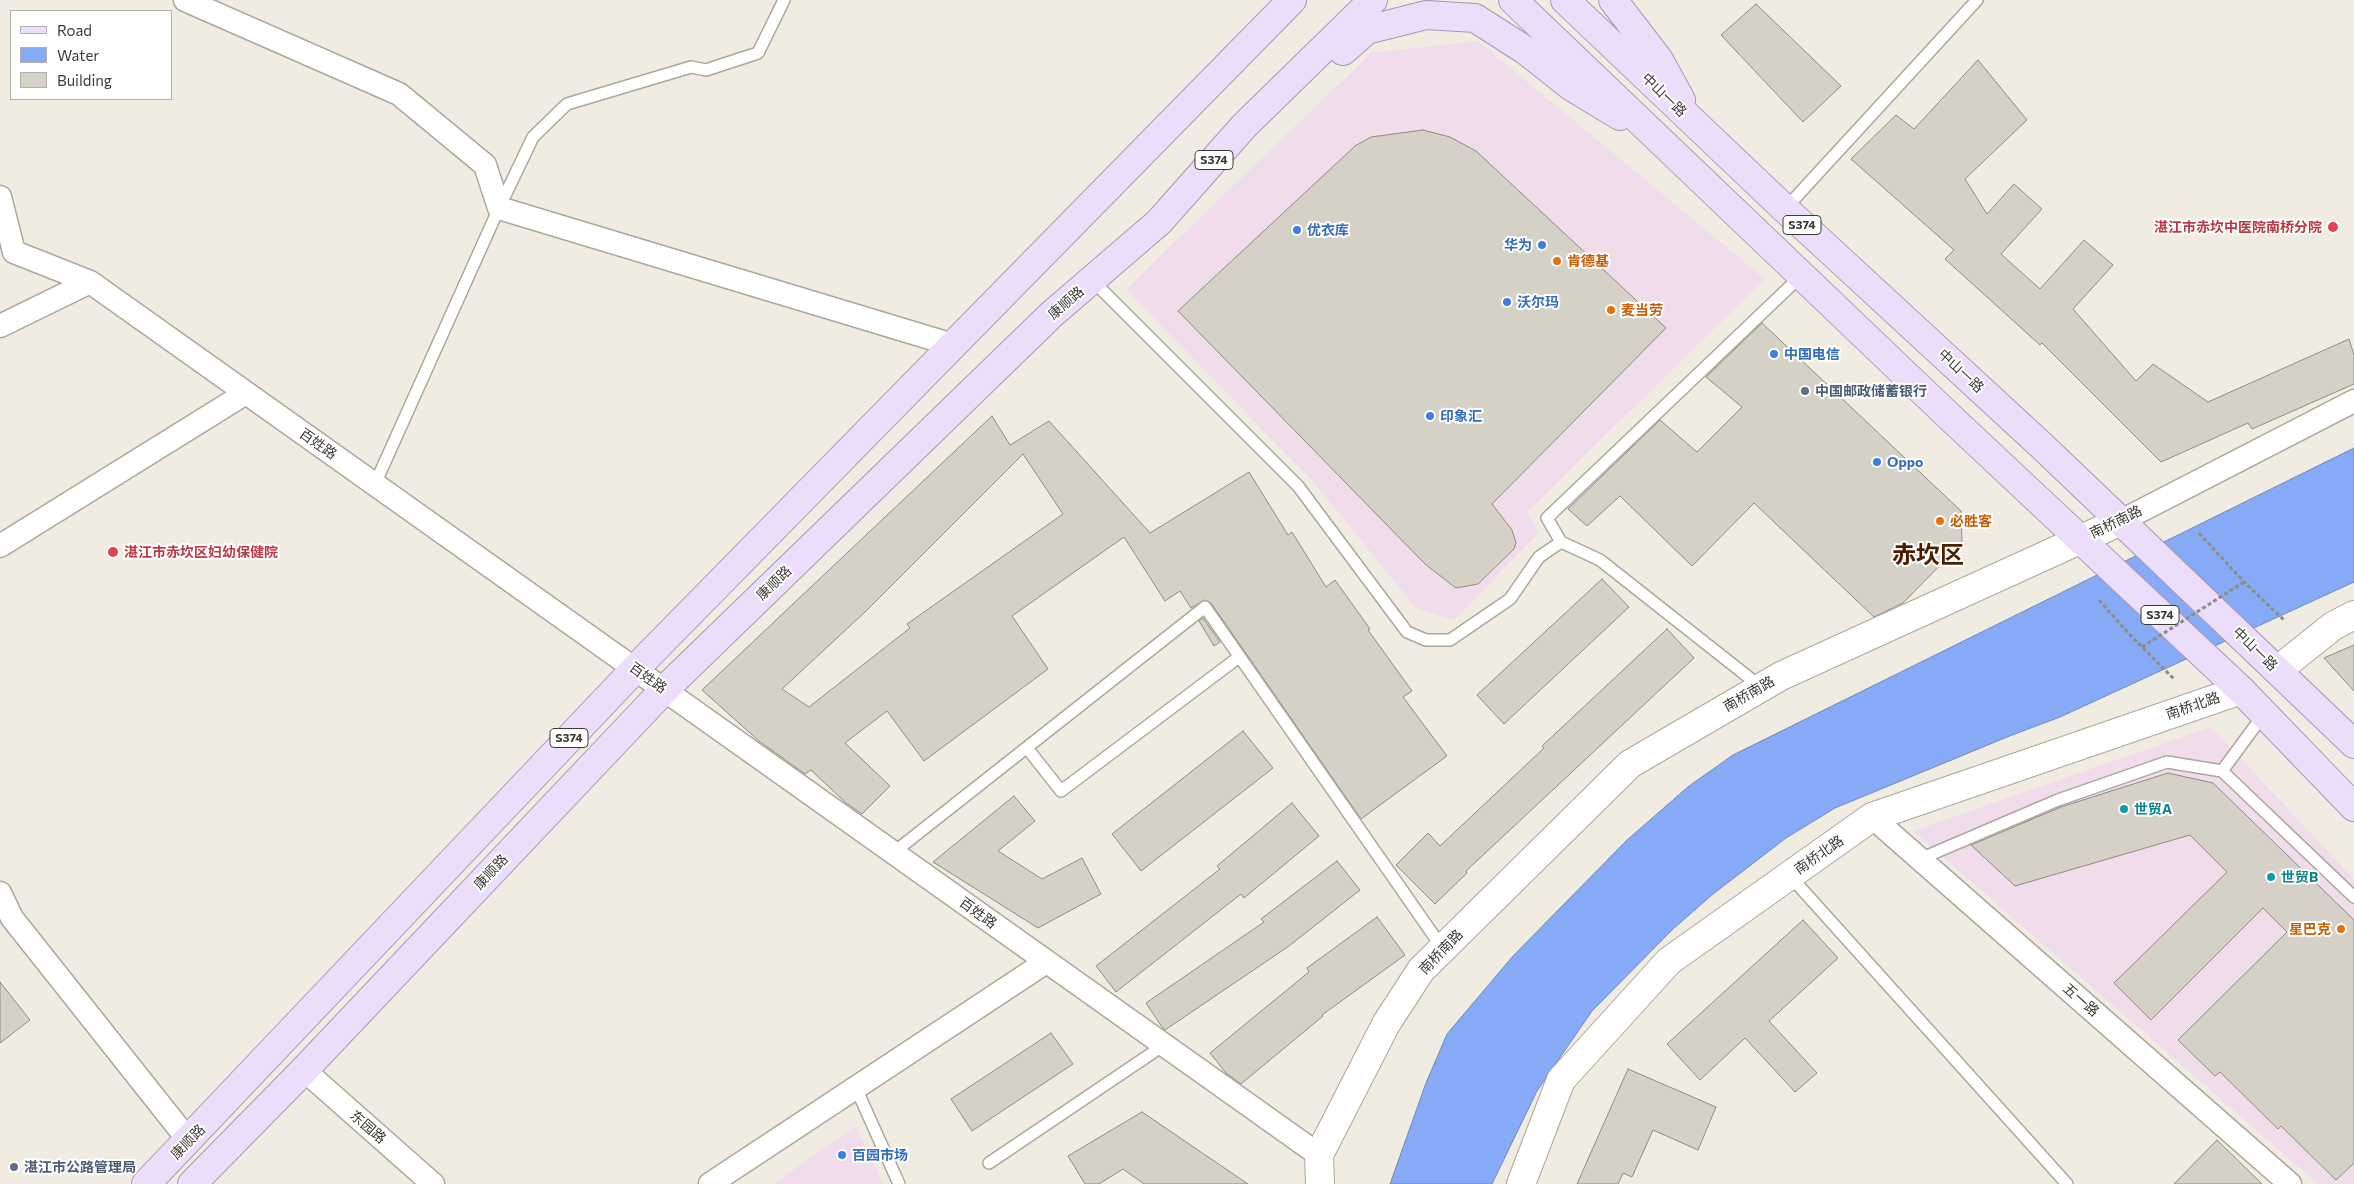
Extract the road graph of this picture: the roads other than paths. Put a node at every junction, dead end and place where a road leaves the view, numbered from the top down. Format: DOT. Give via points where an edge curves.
graph roads {
  1 [pos="184,0"];
  2 [pos="784,0"];
  3 [pos="1268,0"];
  4 [pos="1292,0"];
  5 [pos="1373,0"];
  6 [pos="1513,0"];
  7 [pos="1565,0"];
  8 [pos="1613,0"];
  9 [pos="1977,0"];
  10 [pos="1202,90"];
  11 [pos="1692,121"];
  12 [pos="1666,145"];
  13 [pos="0,197"];
  14 [pos="499,208"];
  15 [pos="1785,209"];
  16 [pos="1159,222"];
  17 [pos="1802,276"];
  18 [pos="1092,280"];
  19 [pos="90,282"];
  20 [pos="0,326"];
  21 [pos="953,345"];
  22 [pos="246,393"];
  23 [pos="2354,401"];
  24 [pos="375,484"];
  25 [pos="2121,521"];
  26 [pos="2079,540"];
  27 [pos="1561,542"];
  28 [pos="0,546"];
  29 [pos="2354,615"];
  30 [pos="1239,657"];
  31 [pos="635,669"];
  32 [pos="2278,670"];
  33 [pos="1761,688"];
  34 [pos="664,690"];
  35 [pos="2241,690"];
  36 [pos="2264,714"];
  37 [pos="2354,744"];
  38 [pos="1027,748"];
  39 [pos="2222,771"];
  40 [pos="2354,807"];
  41 [pos="1872,817"];
  42 [pos="893,853"];
  43 [pos="1920,859"];
  44 [pos="1790,876"];
  45 [pos="0,894"];
  46 [pos="2354,897"];
  47 [pos="1443,948"];
  48 [pos="1046,962"];
  49 [pos="1164,1046"];
  50 [pos="304,1070"];
  51 [pos="856,1088"];
  52 [pos="189,1141"];
  53 [pos="1319,1155"];
  54 [pos="989,1163"];
  55 [pos="146,1184"];
  56 [pos="192,1184"];
  57 [pos="432,1184"];
  58 [pos="710,1184"];
  59 [pos="899,1184"];
  60 [pos="1320,1184"];
  61 [pos="1521,1184"];
  62 [pos="2067,1184"];
  63 [pos="2290,1184"];
  1 -- 14 [label="street" via="399,94 485,165"];
  2 -- 14 [label="lane" via="758,53 706,70 691,67 566,104 533,137"];
  3 -- 10 [label="main road"];
  4 -- 10 [label="main road, 康顺路 / S374"];
  5 -- 16 [label="main road, 康顺路 / S374" via="1244,126"];
  6 -- 12 [label="main road"];
  7 -- 11 [label="main road, 中山一路 / S374"];
  8 -- 11 [label="main road" via="1659,60"];
  9 -- 15 [label="lane"];
  10 -- 21 [label="main road, 康顺路 / S374"];
  11 -- 15 [label="main road, 中山一路 / S374"];
  12 -- 16 [label="main road" via="1572,88 1525,50 1475,18 1426,15 1367,30"];
  12 -- 17 [label="main road"];
  13 -- 19 [label="street, 百姓路" via="14,252"];
  14 -- 21 [label="street"];
  14 -- 24 [label="lane"];
  15 -- 25 [label="main road, 中山一路 / S374"];
  16 -- 18 [label="main road, 康顺路 / S374"];
  17 -- 26 [label="main road"];
  17 -- 27 [label="lane" via="1547,518"];
  18 -- 27 [label="lane" via="1298,486 1407,632 1426,640 1450,640 1510,599 1538,557"];
  18 -- 34 [label="main road, 康顺路 / S374" via="1052,314"];
  19 -- 20 [label="street"];
  19 -- 22 [label="street, 百姓路"];
  21 -- 31 [label="main road, 康顺路 / S374"];
  22 -- 24 [label="street, 百姓路"];
  22 -- 28 [label="street"];
  23 -- 25 [label="street, 南桥南路"];
  24 -- 31 [label="street, 百姓路"];
  25 -- 26 [label="street, 南桥南路"];
  25 -- 32 [label="main road, 中山一路 / S374"];
  26 -- 33 [label="street, 南桥南路"];
  26 -- 35 [label="main road, S374"];
  27 -- 33 [label="lane" via="1600,560"];
  29 -- 32 [label="street" via="2333,626"];
  30 -- 38 [label="lane" via="1061,791"];
  30 -- 38 [label="lane" via="1205,608"];
  30 -- 47 [label="lane"];
  31 -- 34 [label="street, 百姓路"];
  31 -- 52 [label="main road, 康顺路 / S374"];
  32 -- 37 [label="main road, 中山一路 / S374"];
  33 -- 47 [label="street, 南桥南路" via="1630,764"];
  34 -- 42 [label="street, 百姓路"];
  34 -- 50 [label="main road, 康顺路 / S374"];
  35 -- 36 [label="main road, S374"];
  35 -- 41 [label="street, 南桥北路"];
  36 -- 39 [label="lane"];
  36 -- 40 [label="main road, S374"];
  38 -- 42 [label="lane"];
  39 -- 43 [label="lane" via="2167,762 2058,800"];
  39 -- 46 [label="lane"];
  41 -- 43 [label="street, 五一路"];
  41 -- 44 [label="street, 南桥北路"];
  42 -- 48 [label="street, 百姓路"];
  43 -- 63 [label="street, 五一路"];
  44 -- 61 [label="street, 南桥北路" via="1669,961 1561,1080"];
  44 -- 62 [label="lane"];
  45 -- 52 [label="street" via="12,918"];
  47 -- 53 [label="street, 南桥南路" via="1421,970 1386,1024"];
  48 -- 49 [label="street, 百姓路"];
  48 -- 51 [label="street"];
  49 -- 53 [label="street, 百姓路"];
  49 -- 54 [label="lane"];
  50 -- 56 [label="main road, 康顺路 / S374"];
  50 -- 57 [label="street, 东园路"];
  51 -- 58 [label="street"];
  51 -- 59 [label="lane"];
  52 -- 55 [label="main road, 康顺路 / S374"];
  53 -- 60 [label="street, 南桥南路"];
}
